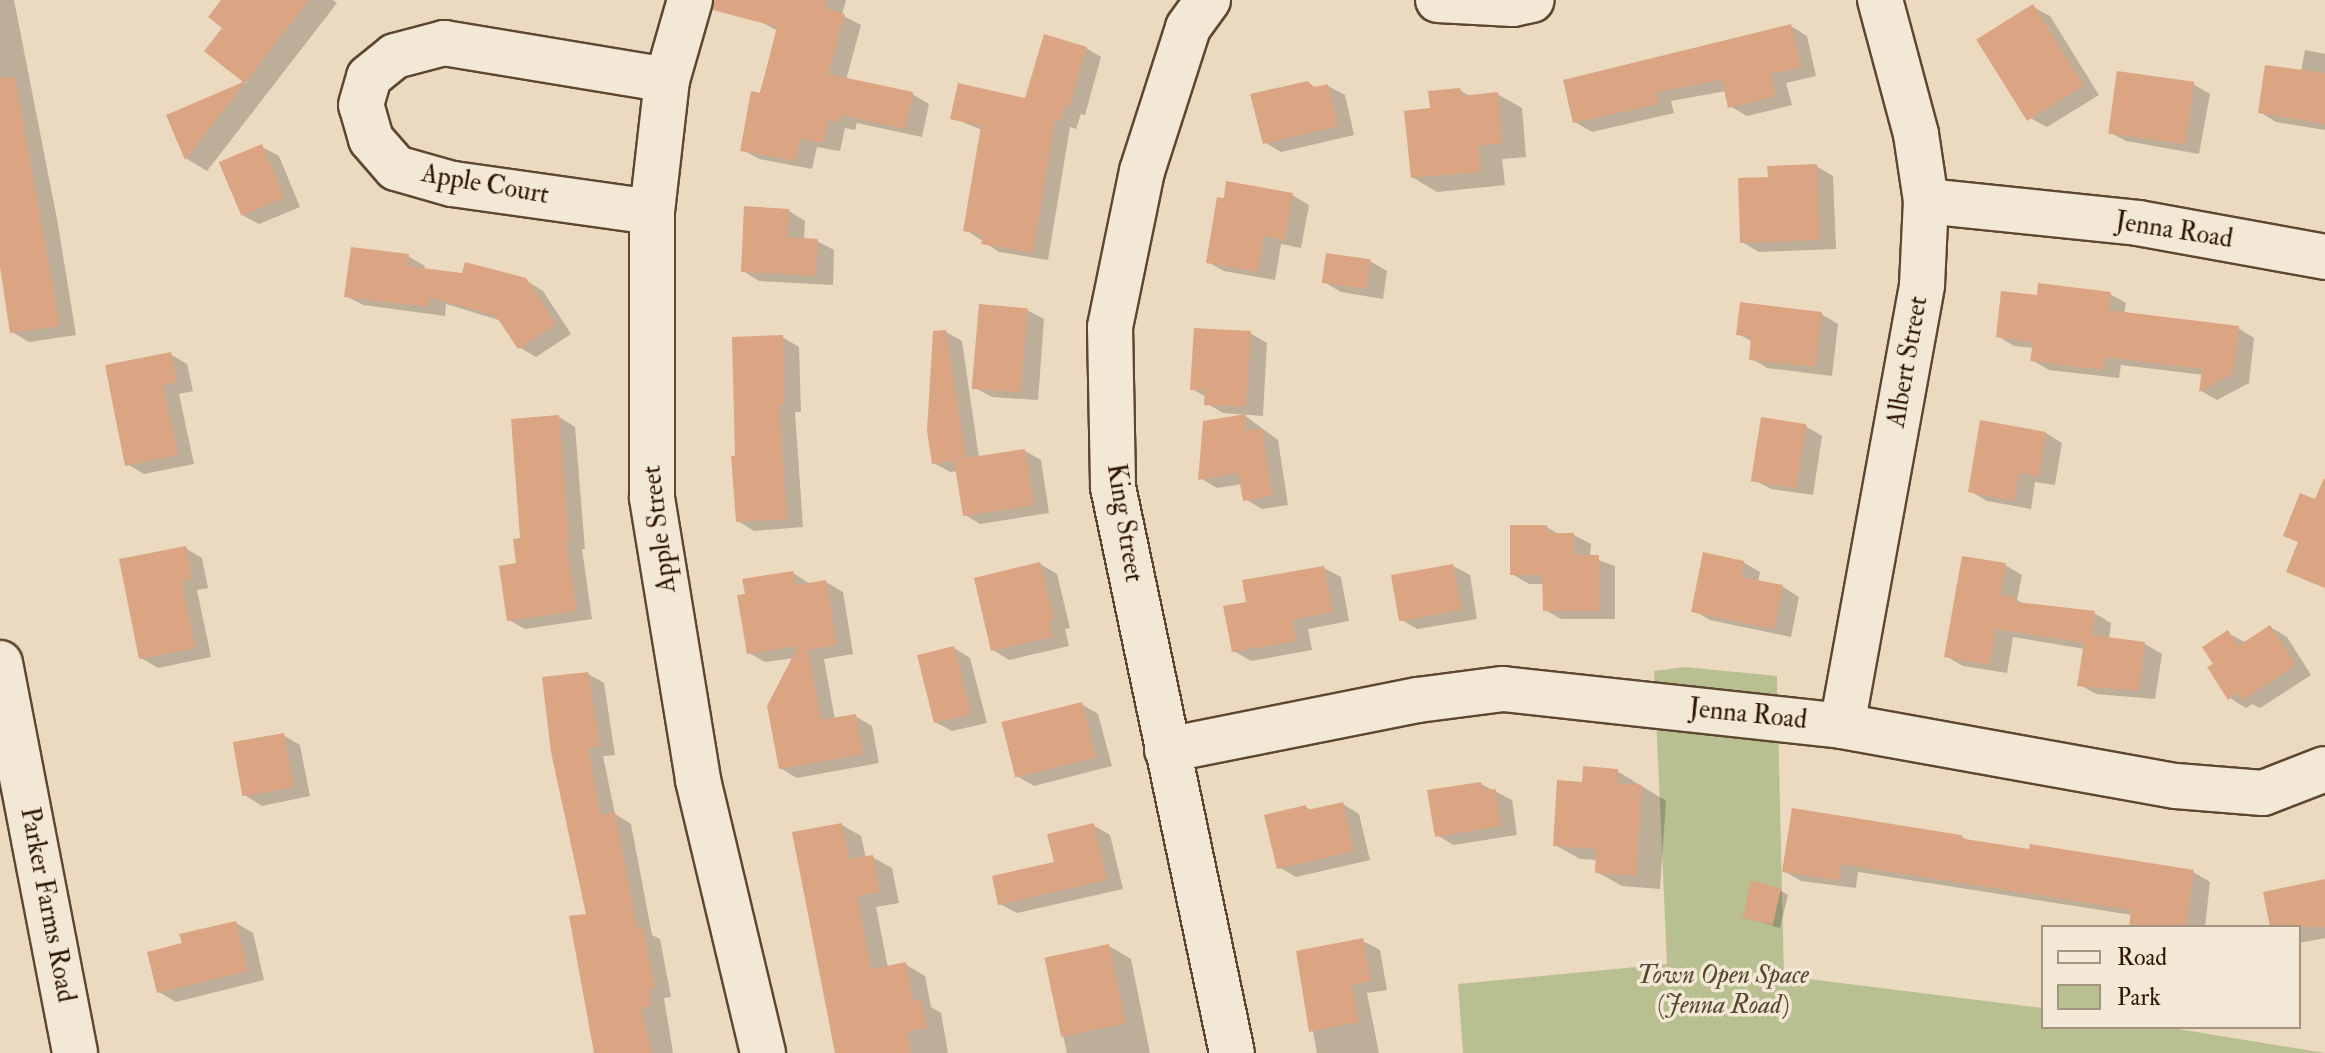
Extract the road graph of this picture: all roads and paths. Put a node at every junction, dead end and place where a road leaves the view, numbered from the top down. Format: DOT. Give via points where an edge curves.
graph roads {
  1 [pos="690,0"];
  2 [pos="1208,0"];
  3 [pos="1438,0"];
  4 [pos="1532,0"];
  5 [pos="1880,0"];
  6 [pos="667,80"];
  7 [pos="1926,201"];
  8 [pos="652,212"];
  9 [pos="2325,257"];
  10 [pos="0,663"];
  11 [pos="1842,726"];
  12 [pos="1167,750"];
  13 [pos="2325,769"];
  14 [pos="75,1053"];
  15 [pos="763,1053"];
  16 [pos="1232,1053"];
  1 -- 6 [label="street, Apple Street"];
  2 -- 12 [label="street, King Street" via="1188,28 1142,171 1110,327 1113,487"];
  3 -- 4 [label="street"];
  5 -- 7 [label="street, Albert Street" via="1916,134"];
  6 -- 8 [label="street, Apple Street"];
  6 -- 8 [label="street, Apple Court" via="444,43 395,56 369,77 361,105 371,139 396,168 452,184"];
  7 -- 9 [label="street, Jenna Road" via="2138,223"];
  7 -- 11 [label="street, Albert Street" via="1922,285"];
  8 -- 15 [label="street, Apple Street" via="652,498 698,780"];
  10 -- 14 [label="street, Parker Farms Road"];
  11 -- 12 [label="street, Jenna Road" via="1503,689 1418,700"];
  11 -- 13 [label="street, Jenna Road" via="2176,786 2263,793"];
  12 -- 16 [label="street, King Street"];
}
